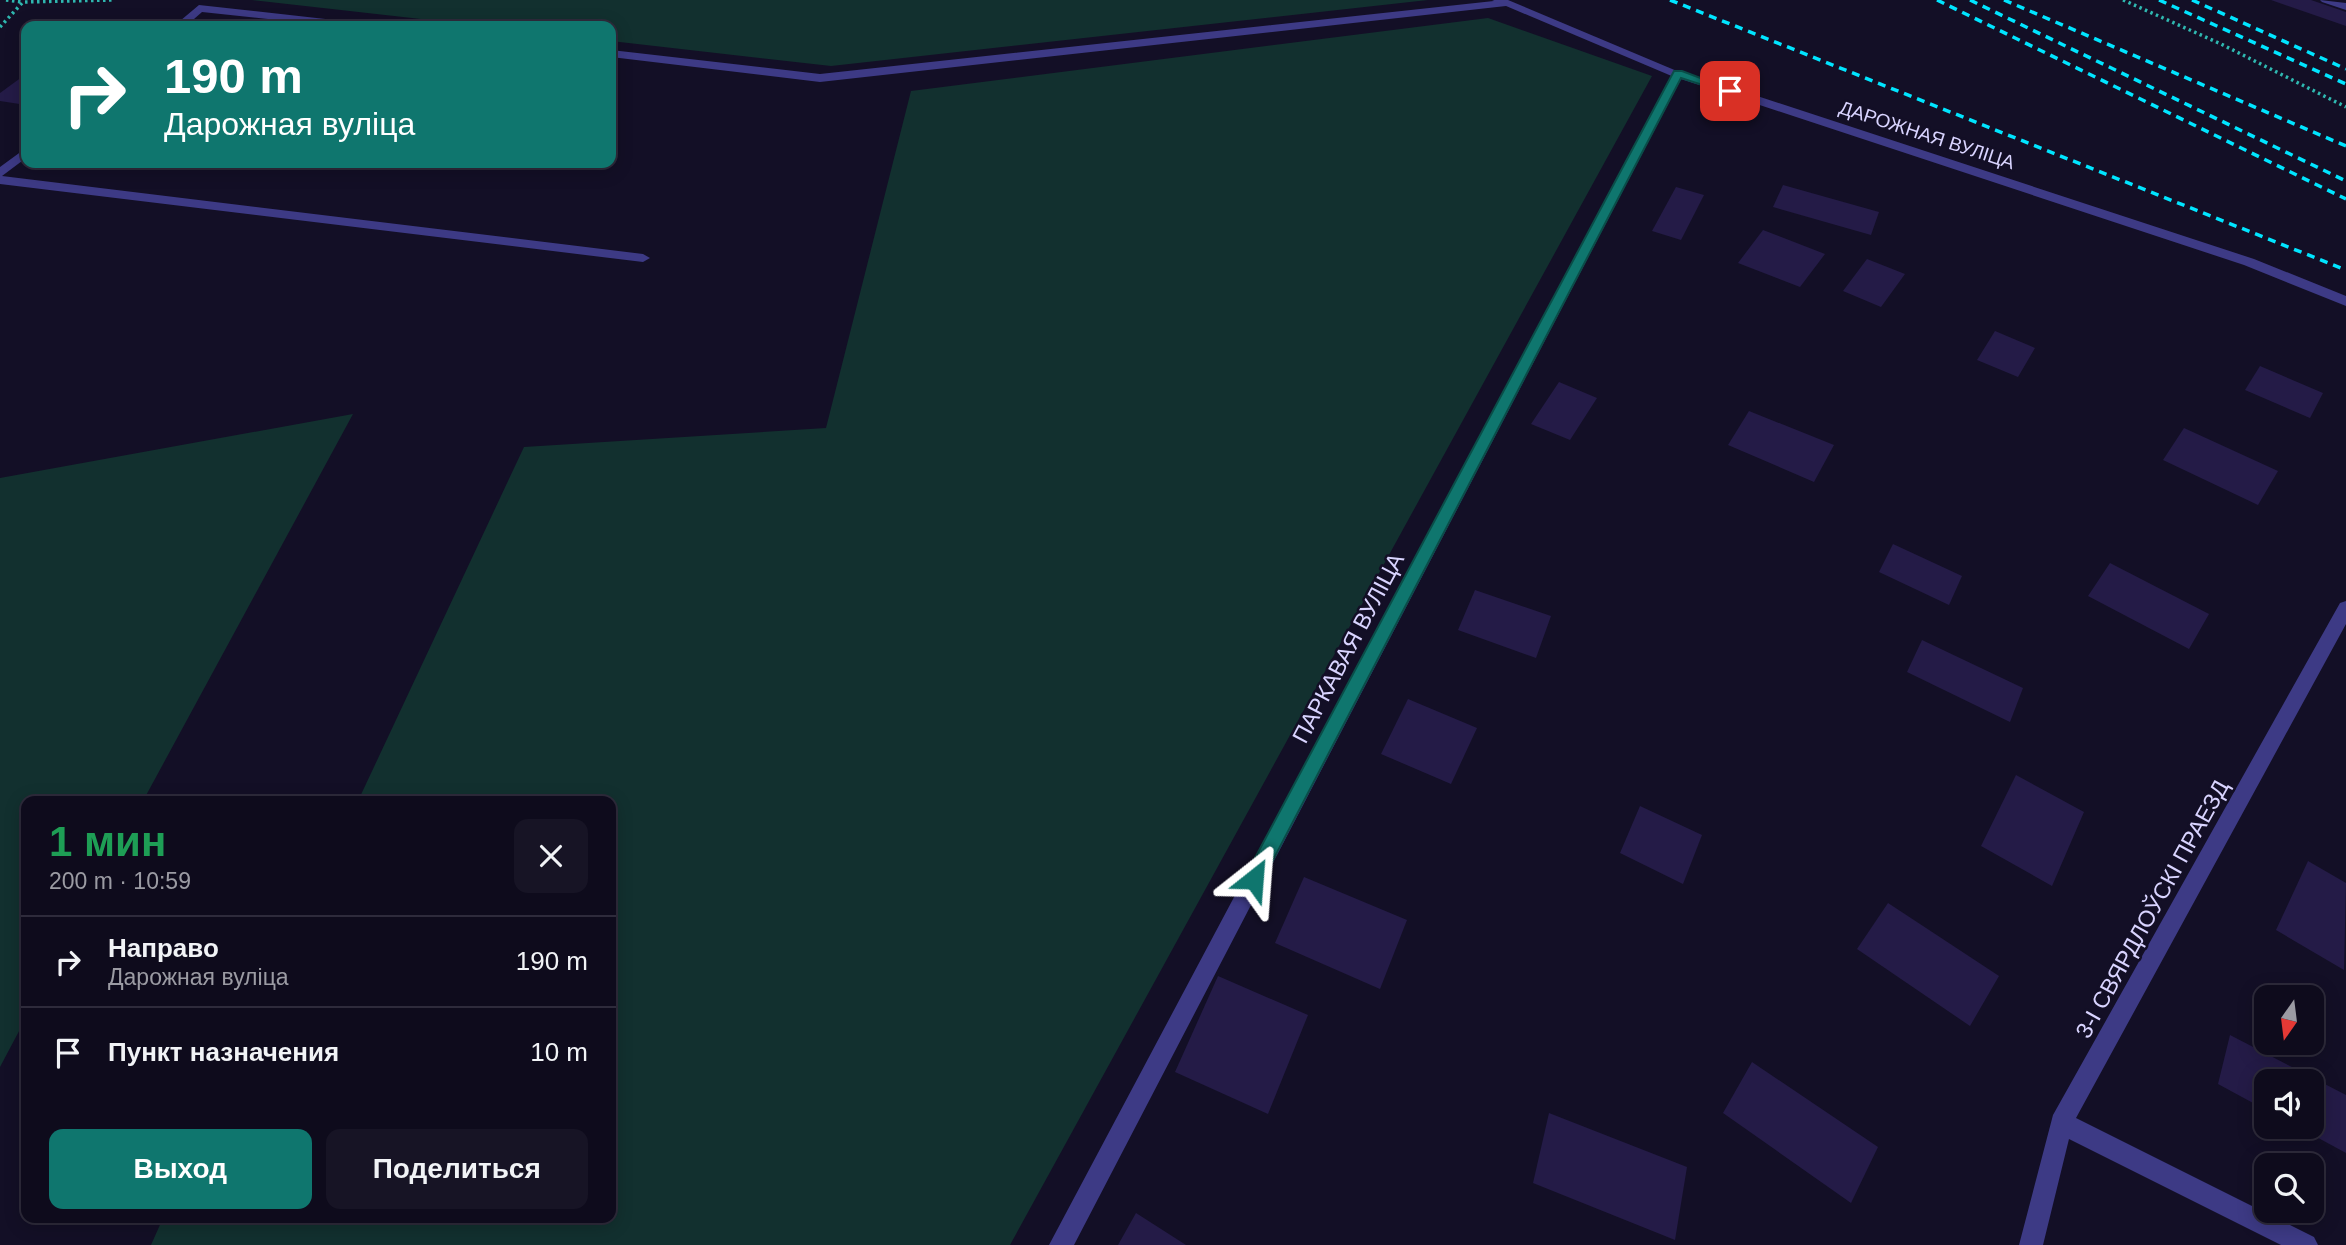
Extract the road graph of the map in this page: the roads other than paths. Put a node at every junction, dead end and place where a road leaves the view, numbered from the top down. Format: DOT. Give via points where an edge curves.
graph roads {
  1 [pos="2326,0"];
  2 [pos="1502,2"];
  3 [pos="2346,7"];
  4 [pos="185,21"];
  5 [pos="316,21"];
  6 [pos="616,55"];
  7 [pos="1678,74"];
  8 [pos="21,156"];
  9 [pos="0,173"];
  10 [pos="0,180"];
  11 [pos="643,258"];
  12 [pos="2346,301"];
  13 [pos="2346,608"];
  14 [pos="2062,1123"];
  15 [pos="1061,1245"];
  16 [pos="2032,1245"];
  17 [pos="2306,1245"];
  1 -- 3 [label="street"];
  2 -- 6 [label="street" via="820,78"];
  2 -- 7 [label="street, ДАРОЖНАЯ ВУЛІЦА"];
  4 -- 5 [label="street" via="199,8"];
  7 -- 12 [label="street, ДАРОЖНАЯ ВУЛІЦА" via="2249,262"];
  7 -- 15 [label="street, ПАРКАВАЯ ВУЛІЦА"];
  8 -- 9 [label="street"];
  10 -- 11 [label="street"];
  13 -- 14 [label="street, 3-І СВЯРДЛОЎСКІ ПРАЕЗД"];
  14 -- 16 [label="street, 3-І СВЯРДЛОЎСКІ ПРАЕЗД"];
  14 -- 17 [label="street"];
}
